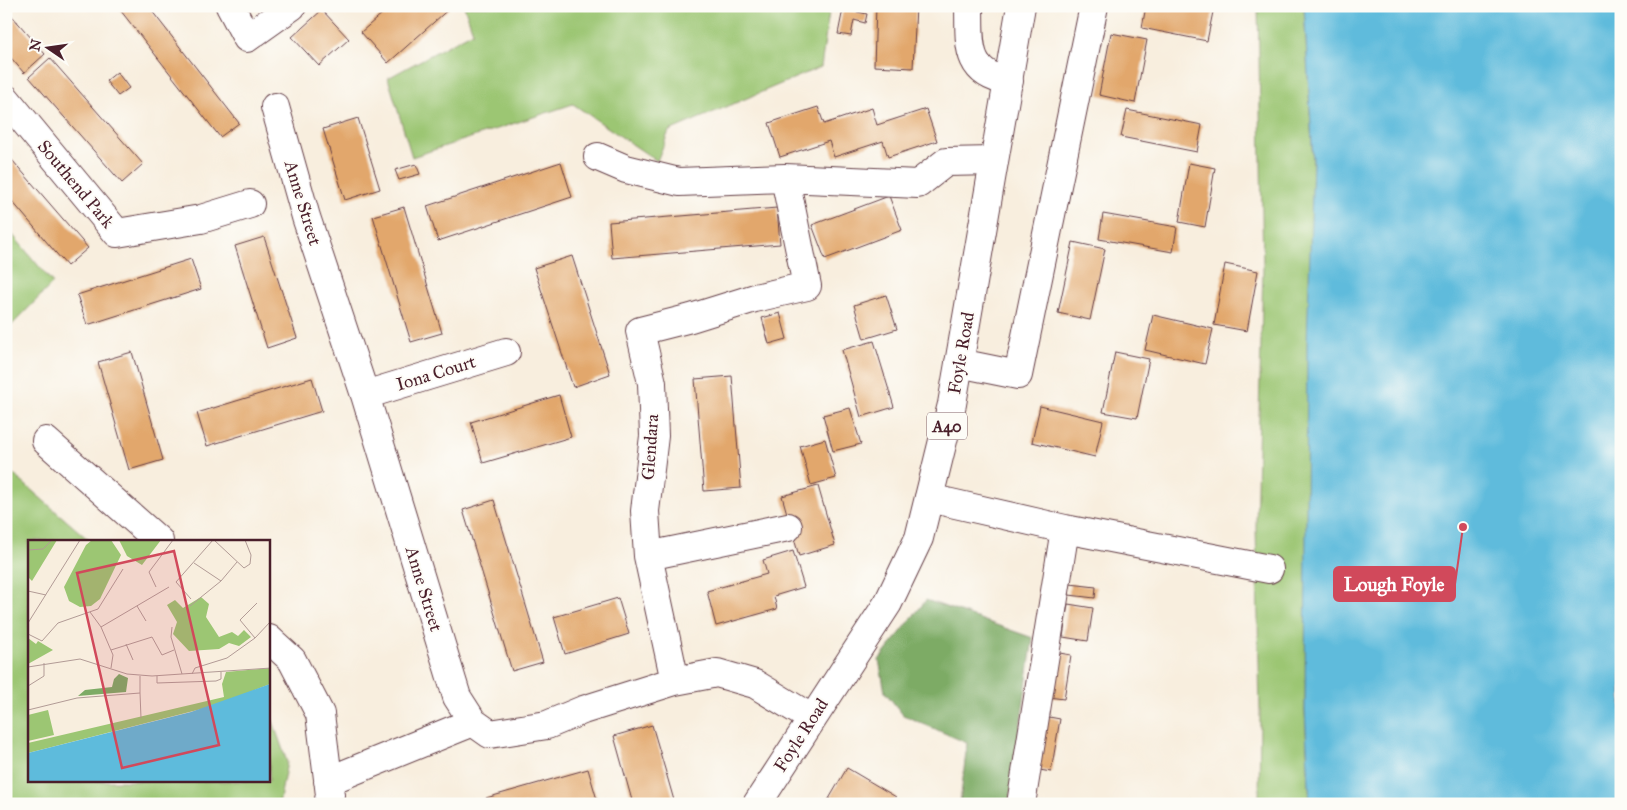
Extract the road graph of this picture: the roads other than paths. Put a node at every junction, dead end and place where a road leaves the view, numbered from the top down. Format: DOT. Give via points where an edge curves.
graph roads {
  1 [pos="230,6"];
  2 [pos="292,6"];
  3 [pos="969,6"];
  4 [pos="1021,6"];
  5 [pos="1094,6"];
  6 [pos="1009,81"];
  7 [pos="6,99"];
  8 [pos="275,106"];
  9 [pos="598,157"];
  10 [pos="994,161"];
  11 [pos="785,178"];
  12 [pos="250,204"];
  13 [pos="506,352"];
  14 [pos="960,362"];
  15 [pos="365,395"];
  16 [pos="46,441"];
  17 [pos="929,498"];
  18 [pos="788,527"];
  19 [pos="1065,529"];
  20 [pos="158,540"];
  21 [pos="648,556"];
  22 [pos="1269,568"];
  23 [pos="270,640"];
  24 [pos="675,681"];
  25 [pos="811,718"];
  26 [pos="473,722"];
  27 [pos="328,792"];
  28 [pos="757,804"];
  29 [pos="1020,804"];
  1 -- 2 [label="street" via="247,38"];
  3 -- 6 [label="street" via="970,48 977,66 995,79"];
  4 -- 6 [label="street, Foyle Road / A40"];
  5 -- 14 [label="street" via="1018,374"];
  6 -- 10 [label="street, Foyle Road / A40"];
  7 -- 12 [label="street, Southend Park" via="117,233 201,218"];
  8 -- 15 [label="street, Anne Street" via="306,217"];
  9 -- 11 [label="street" via="626,169 679,182"];
  10 -- 11 [label="street" via="946,162 918,184"];
  10 -- 14 [label="street, Foyle Road / A40"];
  11 -- 21 [label="street, Glendara" via="807,286 640,332 652,383 654,436 645,510"];
  13 -- 15 [label="street, Iona Court"];
  14 -- 17 [label="street, Foyle Road / A40"];
  15 -- 26 [label="street, Anne Street" via="456,697"];
  16 -- 20 [label="street"];
  17 -- 19 [label="street"];
  17 -- 25 [label="street, Foyle Road / A40" via="919,538 888,603"];
  18 -- 21 [label="street"];
  19 -- 22 [label="street"];
  19 -- 29 [label="street"];
  21 -- 24 [label="street, Glendara"];
  23 -- 27 [label="street" via="292,660 320,714"];
  24 -- 25 [label="street, Anne Street" via="717,673 756,684"];
  24 -- 26 [label="street, Anne Street" via="547,725 490,734"];
  25 -- 28 [label="street, Foyle Road / A40"];
  26 -- 27 [label="street"];
}
